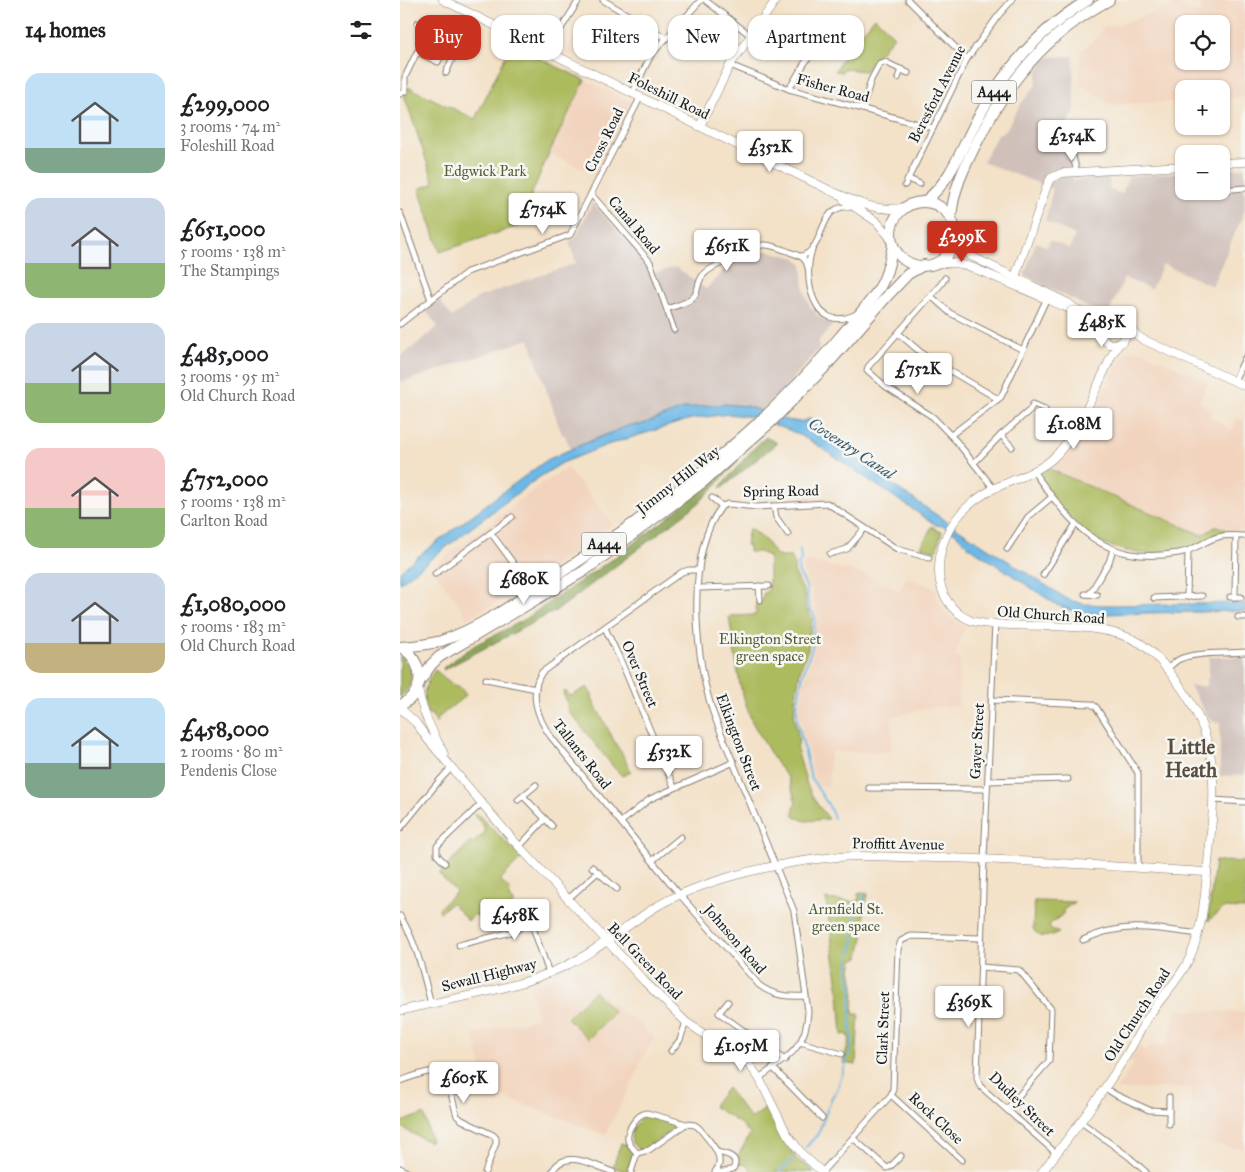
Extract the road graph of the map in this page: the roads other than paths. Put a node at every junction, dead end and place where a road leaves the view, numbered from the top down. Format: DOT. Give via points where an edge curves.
graph roads {
  1 [pos="443,0"];
  2 [pos="579,0"];
  3 [pos="604,0"];
  4 [pos="701,0"];
  5 [pos="705,0"];
  6 [pos="776,0"];
  7 [pos="908,0"];
  8 [pos="1012,0"];
  9 [pos="1088,0"];
  10 [pos="1109,0"];
  11 [pos="472,14"];
  12 [pos="765,15"];
  13 [pos="491,23"];
  14 [pos="563,26"];
  15 [pos="748,33"];
  16 [pos="666,38"];
  17 [pos="748,38"];
  18 [pos="415,56"];
  19 [pos="563,59"];
  20 [pos="967,59"];
  21 [pos="807,60"];
  22 [pos="730,64"];
  23 [pos="901,70"];
  24 [pos="446,73"];
  25 [pos="908,73"];
  26 [pos="898,78"];
  27 [pos="789,89"];
  28 [pos="400,94"];
  29 [pos="632,94"];
  30 [pos="640,98"];
  31 [pos="862,109"];
  32 [pos="700,126"];
  33 [pos="933,128"];
  34 [pos="1068,128"];
  35 [pos="1245,162"];
  36 [pos="1230,163"];
  37 [pos="1175,167"];
  38 [pos="1078,173"];
  39 [pos="909,179"];
  40 [pos="920,184"];
  41 [pos="905,185"];
  42 [pos="1245,188"];
  43 [pos="1230,189"];
  44 [pos="829,190"];
  45 [pos="591,194"];
  46 [pos="924,202"];
  47 [pos="907,207"];
  48 [pos="857,208"];
  49 [pos="400,213"];
  50 [pos="951,218"];
  51 [pos="955,229"];
  52 [pos="893,243"];
  53 [pos="813,247"];
  54 [pos="801,256"];
  55 [pos="936,263"];
  56 [pos="924,265"];
  57 [pos="808,268"];
  58 [pos="1015,277"];
  59 [pos="945,278"];
  60 [pos="931,296"];
  61 [pos="431,300"];
  62 [pos="1046,300"];
  63 [pos="864,307"];
  64 [pos="667,309"];
  65 [pos="1080,313"];
  66 [pos="1089,319"];
  67 [pos="1107,322"];
  68 [pos="400,324"];
  69 [pos="1125,327"];
  70 [pos="674,330"];
  71 [pos="898,333"];
  72 [pos="1104,338"];
  73 [pos="1142,339"];
  74 [pos="1119,344"];
  75 [pos="1023,350"];
  76 [pos="1245,358"];
  77 [pos="1107,364"];
  78 [pos="1234,381"];
  79 [pos="1245,386"];
  80 [pos="998,399"];
  81 [pos="1045,409"];
  82 [pos="776,411"];
  83 [pos="951,435"];
  84 [pos="1001,435"];
  85 [pos="1012,447"];
  86 [pos="974,463"];
  87 [pos="1033,471"];
  88 [pos="994,489"];
  89 [pos="1052,497"];
  90 [pos="712,498"];
  91 [pos="722,506"];
  92 [pos="774,506"];
  93 [pos="512,517"];
  94 [pos="1075,525"];
  95 [pos="865,528"];
  96 [pos="491,533"];
  97 [pos="788,534"];
  98 [pos="1236,536"];
  99 [pos="1245,536"];
  100 [pos="1007,549"];
  101 [pos="1113,549"];
  102 [pos="1188,551"];
  103 [pos="830,554"];
  104 [pos="929,558"];
  105 [pos="699,570"];
  106 [pos="434,574"];
  107 [pos="1043,575"];
  108 [pos="556,577"];
  109 [pos="525,580"];
  110 [pos="759,586"];
  111 [pos="769,586"];
  112 [pos="698,588"];
  113 [pos="1097,595"];
  114 [pos="1202,596"];
  115 [pos="1187,597"];
  116 [pos="1236,597"];
  117 [pos="1154,598"];
  118 [pos="760,600"];
  119 [pos="491,616"];
  120 [pos="1238,617"];
  121 [pos="1245,617"];
  122 [pos="995,624"];
  123 [pos="605,628"];
  124 [pos="400,647"];
  125 [pos="1245,652"];
  126 [pos="1167,669"];
  127 [pos="486,680"];
  128 [pos="419,685"];
  129 [pos="536,689"];
  130 [pos="991,700"];
  131 [pos="400,707"];
  132 [pos="734,762"];
  133 [pos="450,765"];
  134 [pos="1068,779"];
  135 [pos="988,781"];
  136 [pos="536,786"];
  137 [pos="674,787"];
  138 [pos="869,788"];
  139 [pos="987,789"];
  140 [pos="524,796"];
  141 [pos="518,800"];
  142 [pos="1213,800"];
  143 [pos="1245,802"];
  144 [pos="482,803"];
  145 [pos="545,819"];
  146 [pos="621,822"];
  147 [pos="552,826"];
  148 [pos="400,830"];
  149 [pos="681,837"];
  150 [pos="519,846"];
  151 [pos="984,859"];
  152 [pos="652,860"];
  153 [pos="445,862"];
  154 [pos="592,867"];
  155 [pos="775,867"];
  156 [pos="1138,868"];
  157 [pos="598,872"];
  158 [pos="1207,872"];
  159 [pos="617,889"];
  160 [pos="680,895"];
  161 [pos="568,899"];
  162 [pos="400,916"];
  163 [pos="1198,934"];
  164 [pos="981,938"];
  165 [pos="1083,940"];
  166 [pos="607,941"];
  167 [pos="459,946"];
  168 [pos="981,967"];
  169 [pos="549,973"];
  170 [pos="806,996"];
  171 [pos="728,1002"];
  172 [pos="431,1004"];
  173 [pos="400,1011"];
  174 [pos="686,1022"];
  175 [pos="800,1042"];
  176 [pos="670,1051"];
  177 [pos="842,1054"];
  178 [pos="784,1060"];
  179 [pos="773,1068"];
  180 [pos="759,1078"];
  181 [pos="400,1081"];
  182 [pos="1105,1088"];
  183 [pos="892,1095"];
  184 [pos="1169,1097"];
  185 [pos="1007,1109"];
  186 [pos="1169,1111"];
  187 [pos="822,1118"];
  188 [pos="1081,1122"];
  189 [pos="686,1124"];
  190 [pos="1169,1124"];
  191 [pos="853,1138"];
  192 [pos="717,1152"];
  193 [pos="638,1153"];
  194 [pos="1056,1154"];
  195 [pos="901,1156"];
  196 [pos="962,1160"];
  197 [pos="400,1168"];
  198 [pos="407,1172"];
  199 [pos="485,1172"];
  200 [pos="552,1172"];
  201 [pos="613,1172"];
  202 [pos="631,1172"];
  203 [pos="715,1172"];
  204 [pos="724,1172"];
  205 [pos="822,1172"];
  206 [pos="1042,1172"];
  207 [pos="1146,1172"];
  1 -- 11 [label="main road, Foleshill Road"];
  2 -- 14 [label="street"];
  3 -- 16 [label="street"];
  4 -- 16 [label="street"];
  5 -- 15 [label="street"];
  6 -- 12 [label="main road"];
  7 -- 20 [label="street"];
  8 -- 20 [label="street, Beresford Avenue"];
  9 -- 46 [label="highway, A444" via="1047,30 1014,64 990,97 944,183"];
  10 -- 50 [label="highway, A444" via="1083,15 1048,43 1002,96 960,176"];
  11 -- 13 [label="main road, Foleshill Road"];
  11 -- 24 [label="street"];
  16 -- 29 [label="street" via="651,55"];
  17 -- 22 [label="main road"];
  18 -- 28 [label="street" via="405,76 406,91"];
  19 -- 29 [label="main road, Foleshill Road"];
  20 -- 33 [label="street, Beresford Avenue"];
  21 -- 27 [label="street"];
  22 -- 27 [label="street, Fisher Road"];
  22 -- 32 [label="main road"];
  23 -- 25 [label="street"];
  23 -- 26 [label="street"];
  23 -- 31 [label="street" via="885,62 880,63"];
  27 -- 31 [label="street, Fisher Road"];
  29 -- 30 [label="main road, Foleshill Road"];
  30 -- 32 [label="main road, Foleshill Road"];
  30 -- 45 [label="street, Cross Road"];
  31 -- 33 [label="street, Fisher Road"];
  32 -- 44 [label="main road, Foleshill Road"];
  33 -- 39 [label="street, Beresford Avenue"];
  34 -- 38 [label="street"];
  35 -- 36 [label="main road"];
  37 -- 38 [label="main road"];
  38 -- 58 [label="main road" via="1056,175 1048,183"];
  39 -- 40 [label="street"];
  39 -- 41 [label="street, Beresford Avenue"];
  42 -- 43 [label="street"];
  44 -- 47 [label="main road, Foleshill Road" via="875,208"];
  44 -- 48 [label="main road, Foleshill Road"];
  45 -- 61 [label="street, Cross Road" via="568,236 467,272"];
  45 -- 64 [label="street, Canal Road" via="650,262"];
  46 -- 47 [label="highway"];
  46 -- 50 [label="highway" via="940,207"];
  47 -- 52 [label="highway" via="895,220"];
  48 -- 52 [label="main road, Foleshill Road" via="877,222"];
  48 -- 53 [label="street" via="847,206 833,210"];
  49 -- 61 [label="street"];
  50 -- 51 [label="highway"];
  51 -- 55 [label="highway" via="950,251"];
  51 -- 58 [label="main road" via="966,252"];
  52 -- 56 [label="highway" via="906,260"];
  52 -- 63 [label="highway, Jimmy Hill Way / A444" via="885,278"];
  53 -- 54 [label="street"];
  53 -- 57 [label="street"];
  54 -- 57 [label="street"];
  54 -- 64 [label="street" via="770,245 752,246 706,272 700,278 694,297"];
  55 -- 56 [label="highway"];
  55 -- 62 [label="main road" via="971,267"];
  56 -- 82 [label="highway, Jimmy Hill Way / A444" via="908,274 827,365"];
  57 -- 63 [label="street" via="811,292 821,311 832,317 849,317"];
  58 -- 65 [label="main road" via="1055,296"];
  59 -- 60 [label="street"];
  60 -- 71 [label="street"];
  60 -- 75 [label="street" via="950,313"];
  61 -- 68 [label="street, Cross Road"];
  62 -- 65 [label="main road"];
  62 -- 75 [label="street"];
  63 -- 82 [label="highway, Jimmy Hill Way / A444"];
  64 -- 70 [label="street, Canal Road"];
  65 -- 66 [label="main road"];
  66 -- 67 [label="main road"];
  66 -- 72 [label="main road"];
  67 -- 69 [label="main road" via="1118,321"];
  67 -- 72 [label="main road" via="1102,331"];
  69 -- 73 [label="main road"];
  69 -- 74 [label="main road" via="1125,339"];
  71 -- 80 [label="street" via="925,356"];
  71 -- 83 [label="street" via="867,369 885,386 933,417"];
  72 -- 74 [label="main road" via="1109,344"];
  72 -- 77 [label="main road"];
  73 -- 74 [label="main road"];
  73 -- 78 [label="main road"];
  74 -- 77 [label="main road, Old Church Road"];
  75 -- 80 [label="street"];
  76 -- 78 [label="street"];
  77 -- 87 [label="main road, Old Church Road" via="1070,438 1050,460"];
  78 -- 79 [label="main road"];
  80 -- 83 [label="street"];
  81 -- 84 [label="street" via="1033,404"];
  82 -- 108 [label="highway, Jimmy Hill Way / A444" via="752,427 660,504"];
  82 -- 128 [label="highway, Jimmy Hill Way / A444" via="763,430 695,488 584,571 439,657"];
  83 -- 86 [label="street"];
  84 -- 85 [label="street"];
  84 -- 86 [label="street"];
  86 -- 88 [label="street"];
  87 -- 88 [label="main road, Old Church Road"];
  87 -- 89 [label="street"];
  88 -- 122 [label="main road, Old Church Road" via="963,510 951,526 940,555 940,578 943,594 954,610 972,620"];
  89 -- 94 [label="street"];
  89 -- 100 [label="street" via="1028,517"];
  90 -- 91 [label="street, Spring Road"];
  91 -- 92 [label="street, Spring Road"];
  91 -- 105 [label="street, Elkington Street" via="707,538"];
  92 -- 95 [label="street, Spring Road" via="828,503"];
  92 -- 97 [label="street" via="776,517"];
  93 -- 96 [label="street"];
  94 -- 101 [label="street"];
  94 -- 107 [label="street"];
  95 -- 103 [label="street" via="847,549"];
  95 -- 104 [label="street, Spring Road" via="897,549"];
  96 -- 106 [label="street"];
  96 -- 109 [label="street"];
  98 -- 99 [label="street"];
  98 -- 102 [label="street" via="1217,537"];
  98 -- 116 [label="street"];
  101 -- 102 [label="street" via="1147,554"];
  101 -- 113 [label="street" via="1088,593"];
  102 -- 115 [label="street"];
  105 -- 112 [label="street, Elkington Street"];
  105 -- 123 [label="street" via="682,572"];
  108 -- 109 [label="street, Jimmy Hill Way" via="541,583"];
  108 -- 119 [label="highway, Jimmy Hill Way / A444"];
  109 -- 119 [label="street, Jimmy Hill Way" via="526,586 521,595"];
  110 -- 111 [label="street"];
  110 -- 112 [label="street"];
  110 -- 118 [label="street"];
  112 -- 132 [label="street, Elkington Street" via="705,687"];
  114 -- 115 [label="street"];
  115 -- 117 [label="street"];
  119 -- 124 [label="highway, Jimmy Hill Way / A444" via="442,640"];
  120 -- 121 [label="street"];
  122 -- 126 [label="main road, Old Church Road" via="1092,629 1121,635 1137,641"];
  122 -- 130 [label="street, Gayer Street"];
  123 -- 129 [label="street" via="542,672"];
  123 -- 137 [label="street, Over Street"];
  124 -- 128 [label="highway" via="415,661"];
  125 -- 126 [label="street" via="1192,655 1179,659"];
  126 -- 142 [label="main road, Old Church Road" via="1188,695 1205,731 1212,760"];
  127 -- 129 [label="street"];
  128 -- 131 [label="highway, Jimmy Hill Way" via="410,700"];
  128 -- 133 [label="main road, Bell Green Road" via="428,722"];
  129 -- 146 [label="street, Tallants Road" via="537,710 544,728"];
  130 -- 135 [label="street, Gayer Street"];
  130 -- 156 [label="street" via="1091,704 1096,707 1138,773"];
  131 -- 133 [label="main road, Bell Green Road"];
  132 -- 137 [label="street"];
  132 -- 155 [label="street, Elkington Street"];
  133 -- 144 [label="main road, Bell Green Road"];
  133 -- 148 [label="street"];
  134 -- 135 [label="street"];
  135 -- 139 [label="street, Gayer Street"];
  136 -- 140 [label="street"];
  137 -- 146 [label="street" via="650,799"];
  138 -- 139 [label="street"];
  139 -- 151 [label="street, Gayer Street"];
  140 -- 141 [label="street"];
  140 -- 145 [label="street"];
  142 -- 143 [label="street"];
  142 -- 158 [label="main road, Old Church Road"];
  144 -- 150 [label="main road, Bell Green Road"];
  144 -- 153 [label="street" via="437,846 437,855"];
  145 -- 147 [label="street"];
  145 -- 150 [label="street"];
  146 -- 152 [label="street, Tallants Road"];
  149 -- 152 [label="street"];
  150 -- 161 [label="main road, Bell Green Road"];
  151 -- 155 [label="main road, Proffitt Avenue" via="856,856"];
  151 -- 156 [label="main road, Proffitt Avenue"];
  151 -- 164 [label="street, Dudley Street"];
  152 -- 160 [label="street, Tallants Road"];
  154 -- 157 [label="street"];
  155 -- 160 [label="main road, Proffitt Avenue" via="730,877"];
  155 -- 170 [label="street, Elkington Street" via="796,919"];
  156 -- 158 [label="main road, Proffitt Avenue"];
  157 -- 159 [label="street"];
  157 -- 161 [label="street"];
  158 -- 163 [label="main road, Old Church Road"];
  160 -- 166 [label="main road, Proffitt Avenue"];
  160 -- 170 [label="street, Johnson Road" via="758,985 774,994"];
  161 -- 166 [label="main road, Bell Green Road"];
  162 -- 172 [label="street" via="416,948"];
  163 -- 165 [label="street" via="1144,926 1103,932"];
  163 -- 182 [label="main road, Old Church Road" via="1186,965 1150,1013"];
  164 -- 168 [label="street, Dudley Street"];
  164 -- 183 [label="street, Clark Street" via="911,936 901,941 898,949"];
  166 -- 169 [label="main road, Sewall Highway"];
  166 -- 174 [label="main road, Bell Green Road"];
  167 -- 169 [label="street" via="515,931 529,921"];
  168 -- 185 [label="street, Dudley Street" via="977,1078 980,1086"];
  168 -- 185 [label="street" via="1021,971 1051,1009 1049,1061"];
  169 -- 172 [label="main road, Sewall Highway" via="511,986"];
  170 -- 175 [label="street, Elkington Street" via="807,1020"];
  171 -- 178 [label="street" via="719,1012"];
  172 -- 173 [label="main road, Sewall Highway"];
  174 -- 176 [label="street" via="680,1040"];
  174 -- 180 [label="main road, Bell Green Road" via="749,1064"];
  175 -- 177 [label="street"];
  175 -- 178 [label="street"];
  178 -- 179 [label="street"];
  179 -- 180 [label="street"];
  179 -- 187 [label="street"];
  180 -- 205 [label="main road, Bell Green Road" via="787,1134 802,1154"];
  181 -- 199 [label="street" via="436,1071 444,1072 457,1116 496,1138"];
  182 -- 186 [label="street" via="1148,1110"];
  182 -- 188 [label="main road, Old Church Road"];
  183 -- 191 [label="street"];
  183 -- 196 [label="street, Rock Close"];
  184 -- 186 [label="street"];
  185 -- 194 [label="street, Dudley Street"];
  186 -- 190 [label="street"];
  188 -- 194 [label="main road, Old Church Road"];
  188 -- 207 [label="street"];
  189 -- 192 [label="street" via="699,1128"];
  189 -- 193 [label="street" via="649,1150"];
  189 -- 193 [label="street" via="640,1114 628,1138"];
  191 -- 195 [label="street" via="887,1168"];
  191 -- 205 [label="street"];
  192 -- 203 [label="street" via="720,1162"];
  192 -- 204 [label="street" via="730,1156 735,1162 733,1169"];
  193 -- 202 [label="street"];
  194 -- 206 [label="main road, Old Church Road"];
  197 -- 198 [label="street"];
  200 -- 201 [label="street" via="557,1164 572,1159"];
  203 -- 204 [label="street"];
}
